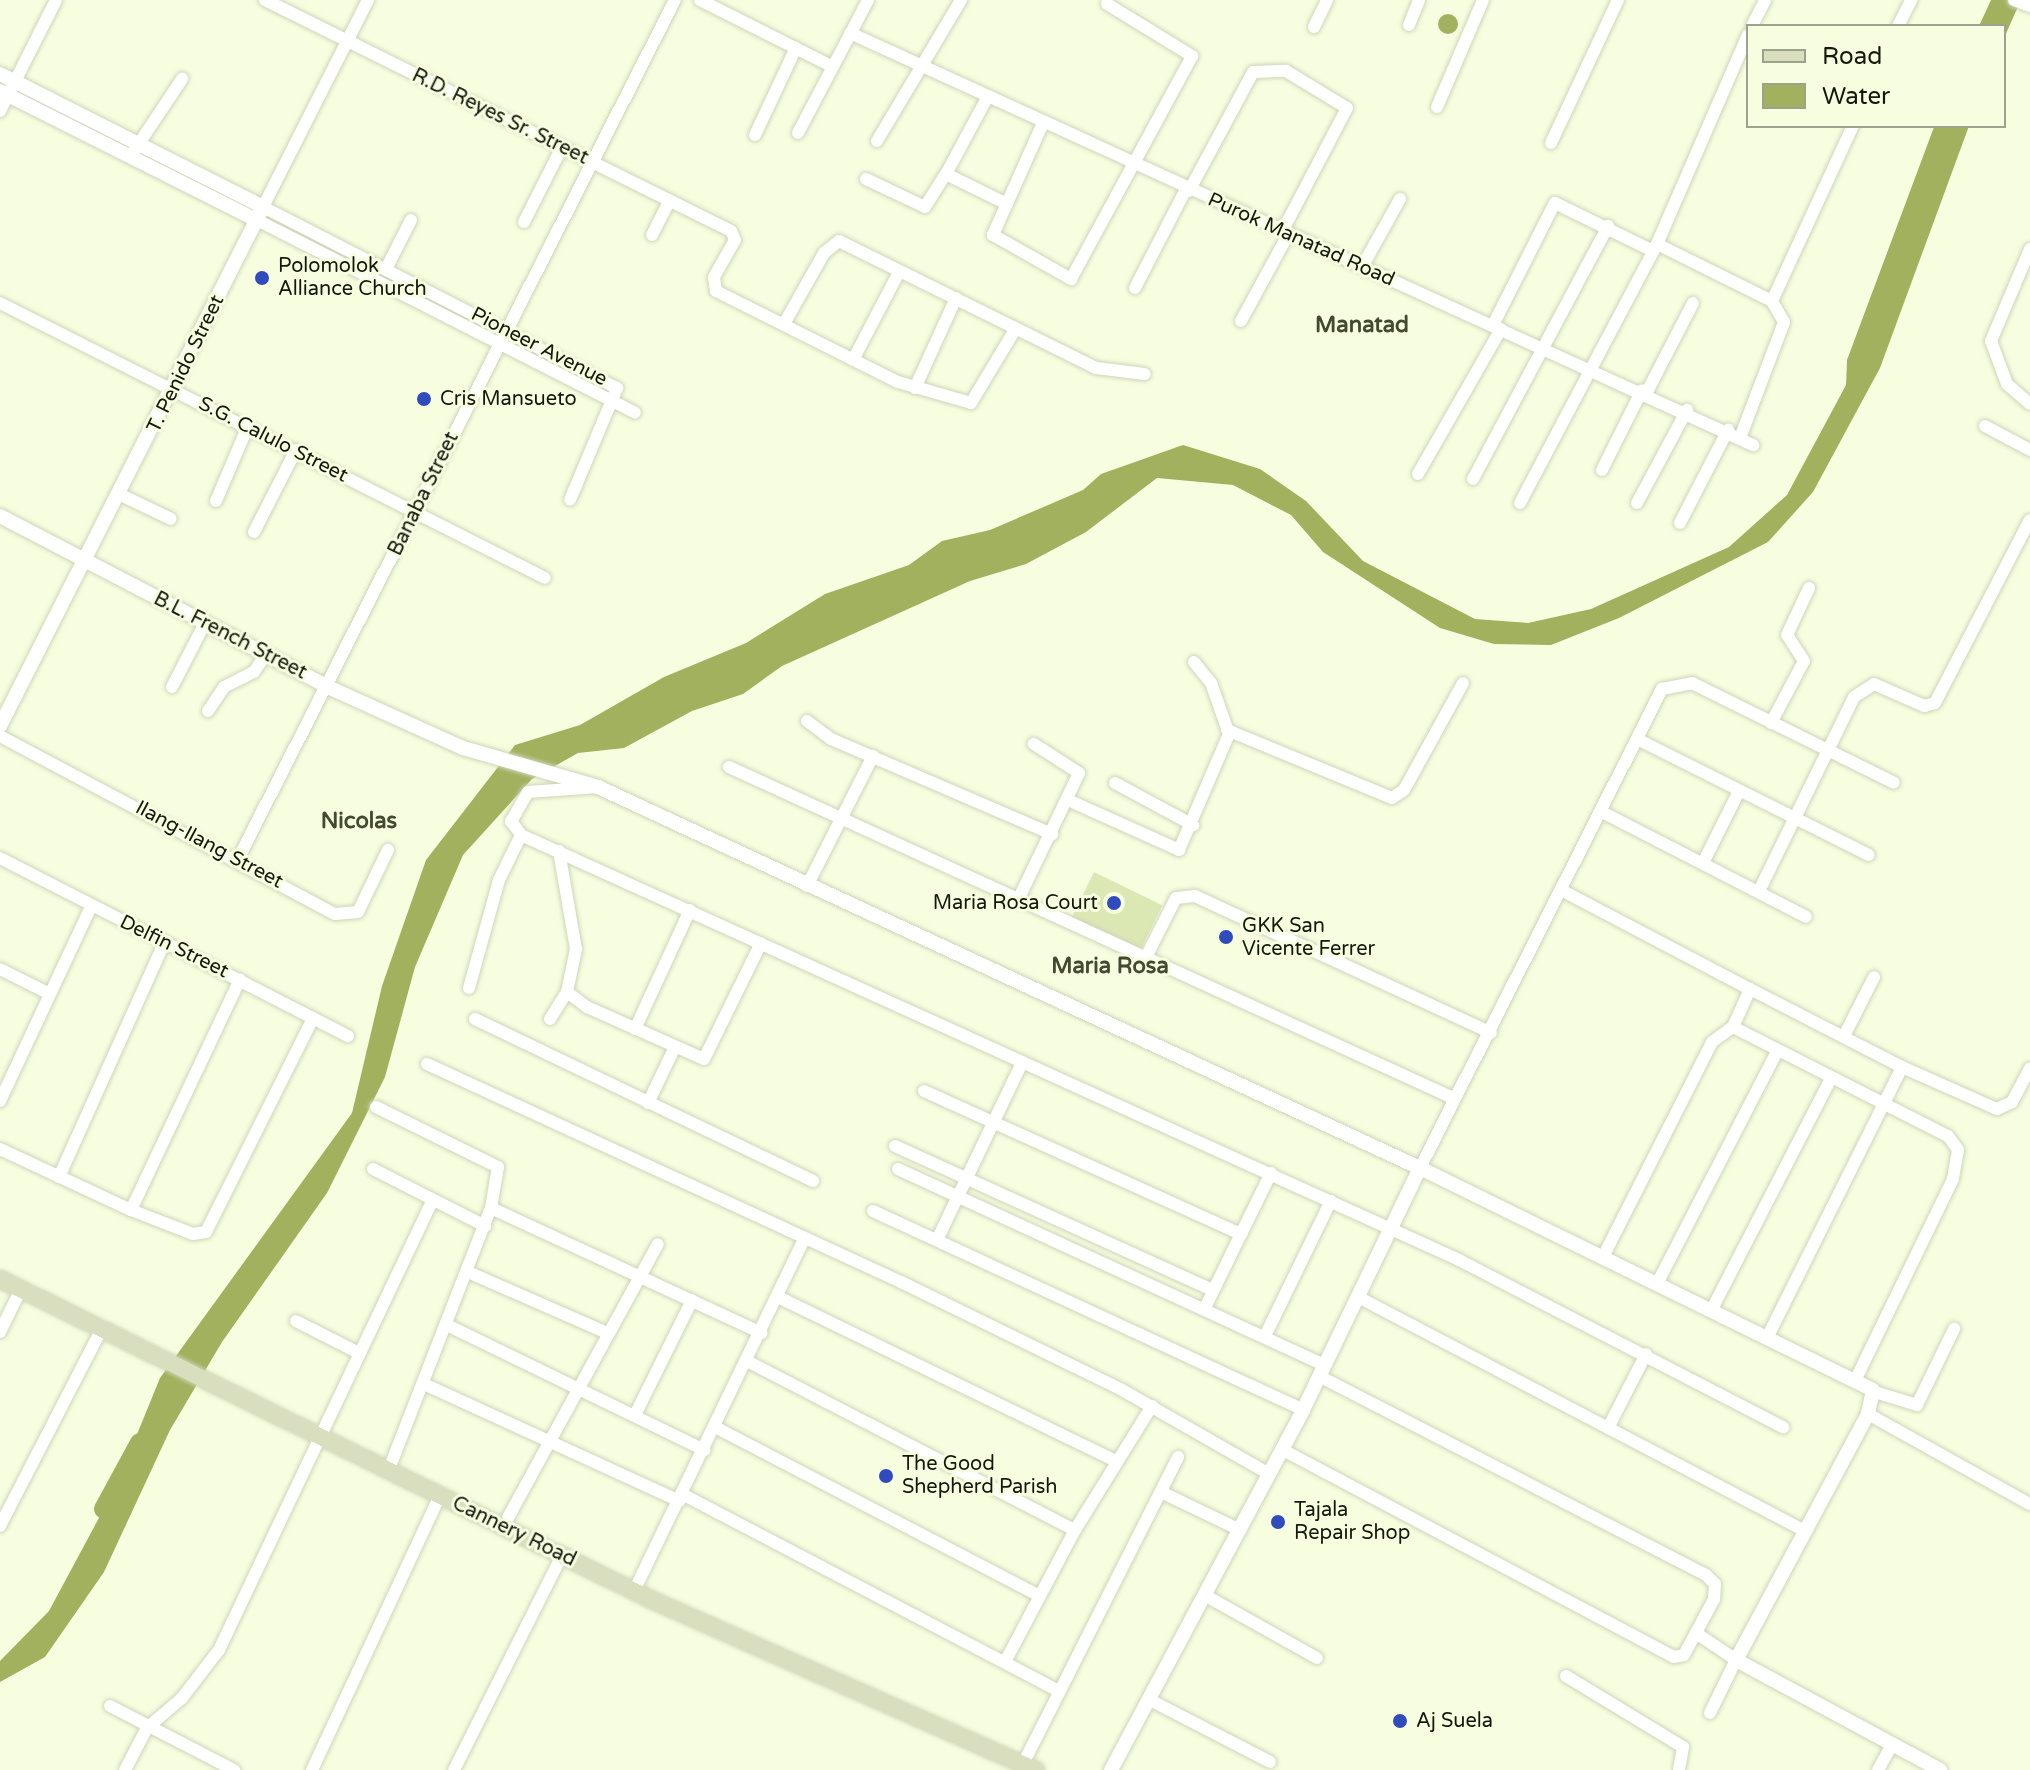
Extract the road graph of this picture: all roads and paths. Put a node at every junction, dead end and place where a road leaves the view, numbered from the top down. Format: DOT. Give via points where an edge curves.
graph roads {
  1 [pos="56,0"];
  2 [pos="265,0"];
  3 [pos="368,0"];
  4 [pos="675,0"];
  5 [pos="700,0"];
  6 [pos="868,0"];
  7 [pos="961,0"];
  8 [pos="1327,0"];
  9 [pos="1419,0"];
  10 [pos="1483,0"];
  11 [pos="1618,0"];
  12 [pos="1765,0"];
  13 [pos="1911,0"];
  14 [pos="2014,0"];
  15 [pos="1107,4"];
  16 [pos="2030,6"];
  17 [pos="1753,24"];
  18 [pos="1899,24"];
  19 [pos="1409,25"];
  20 [pos="1314,27"];
  21 [pos="850,33"];
  22 [pos="1746,41"];
  23 [pos="346,42"];
  24 [pos="796,48"];
  25 [pos="831,66"];
  26 [pos="922,68"];
  27 [pos="0,74"];
  28 [pos="182,79"];
  29 [pos="8,89"];
  30 [pos="987,98"];
  31 [pos="1437,107"];
  32 [pos="0,111"];
  33 [pos="1043,123"];
  34 [pos="1852,128"];
  35 [pos="798,133"];
  36 [pos="755,135"];
  37 [pos="877,141"];
  38 [pos="1551,143"];
  39 [pos="562,147"];
  40 [pos="134,150"];
  41 [pos="594,164"];
  42 [pos="1134,167"];
  43 [pos="946,174"];
  44 [pos="866,179"];
  45 [pos="1188,190"];
  46 [pos="1400,199"];
  47 [pos="670,200"];
  48 [pos="1005,203"];
  49 [pos="260,214"];
  50 [pos="411,220"];
  51 [pos="524,222"];
  52 [pos="1608,226"];
  53 [pos="1286,232"];
  54 [pos="652,235"];
  55 [pos="1655,248"];
  56 [pos="2030,249"];
  57 [pos="1362,267"];
  58 [pos="386,269"];
  59 [pos="899,272"];
  60 [pos="1135,288"];
  61 [pos="956,298"];
  62 [pos="1772,301"];
  63 [pos="0,303"];
  64 [pos="1693,303"];
  65 [pos="1241,321"];
  66 [pos="784,324"];
  67 [pos="1497,327"];
  68 [pos="1016,328"];
  69 [pos="503,336"];
  70 [pos="1543,348"];
  71 [pos="853,360"];
  72 [pos="1592,368"];
  73 [pos="1145,374"];
  74 [pos="915,388"];
  75 [pos="174,390"];
  76 [pos="1645,391"];
  77 [pos="616,403"];
  78 [pos="2030,404"];
  79 [pos="1687,410"];
  80 [pos="635,413"];
  81 [pos="248,426"];
  82 [pos="1985,426"];
  83 [pos="1728,430"];
  84 [pos="1740,438"];
  85 [pos="1753,445"];
  86 [pos="296,450"];
  87 [pos="2030,450"];
  88 [pos="1602,470"];
  89 [pos="1418,474"];
  90 [pos="1473,479"];
  91 [pos="121,495"];
  92 [pos="570,500"];
  93 [pos="216,501"];
  94 [pos="1520,503"];
  95 [pos="1637,503"];
  96 [pos="415,513"];
  97 [pos="0,516"];
  98 [pos="171,519"];
  99 [pos="2030,520"];
  100 [pos="1680,523"];
  101 [pos="254,532"];
  102 [pos="87,562"];
  103 [pos="545,578"];
  104 [pos="1809,588"];
  105 [pos="205,623"];
  106 [pos="266,654"];
  107 [pos="1194,662"];
  108 [pos="1463,683"];
  109 [pos="172,687"];
  110 [pos="328,687"];
  111 [pos="208,711"];
  112 [pos="807,721"];
  113 [pos="1771,723"];
  114 [pos="0,726"];
  115 [pos="1227,730"];
  116 [pos="0,736"];
  117 [pos="1637,739"];
  118 [pos="1034,744"];
  119 [pos="1830,751"];
  120 [pos="873,756"];
  121 [pos="729,767"];
  122 [pos="1115,783"];
  123 [pos="1894,783"];
  124 [pos="598,787"];
  125 [pos="1739,791"];
  126 [pos="1068,800"];
  127 [pos="1602,812"];
  128 [pos="1796,818"];
  129 [pos="839,820"];
  130 [pos="1193,825"];
  131 [pos="1052,834"];
  132 [pos="521,835"];
  133 [pos="388,850"];
  134 [pos="559,851"];
  135 [pos="1869,855"];
  136 [pos="0,858"];
  137 [pos="238,859"];
  138 [pos="1703,863"];
  139 [pos="807,886"];
  140 [pos="1563,891"];
  141 [pos="1759,891"];
  142 [pos="1017,902"];
  143 [pos="91,907"];
  144 [pos="690,910"];
  145 [pos="1806,917"];
  146 [pos="164,943"];
  147 [pos="761,943"];
  148 [pos="1145,959"];
  149 [pos="0,969"];
  150 [pos="1874,977"];
  151 [pos="240,979"];
  152 [pos="469,988"];
  153 [pos="1750,989"];
  154 [pos="567,992"];
  155 [pos="50,994"];
  156 [pos="313,1018"];
  157 [pos="475,1019"];
  158 [pos="550,1019"];
  159 [pos="1733,1027"];
  160 [pos="635,1029"];
  161 [pos="1491,1033"];
  162 [pos="348,1036"];
  163 [pos="1844,1036"];
  164 [pos="675,1047"];
  165 [pos="1777,1051"];
  166 [pos="1022,1063"];
  167 [pos="427,1064"];
  168 [pos="1902,1067"];
  169 [pos="2030,1068"];
  170 [pos="1831,1078"];
  171 [pos="924,1091"];
  172 [pos="1455,1099"];
  173 [pos="0,1101"];
  174 [pos="648,1103"];
  175 [pos="1884,1103"];
  176 [pos="376,1107"];
  177 [pos="996,1124"];
  178 [pos="895,1146"];
  179 [pos="0,1149"];
  180 [pos="1420,1168"];
  181 [pos="373,1169"];
  182 [pos="898,1169"];
  183 [pos="1271,1173"];
  184 [pos="59,1177"];
  185 [pos="813,1181"];
  186 [pos="969,1182"];
  187 [pos="433,1200"];
  188 [pos="961,1200"];
  189 [pos="1331,1201"];
  190 [pos="491,1208"];
  191 [pos="131,1210"];
  192 [pos="873,1211"];
  193 [pos="485,1226"];
  194 [pos="1390,1229"];
  195 [pos="1241,1234"];
  196 [pos="938,1238"];
  197 [pos="804,1239"];
  198 [pos="658,1244"];
  199 [pos="1604,1255"];
  200 [pos="468,1272"];
  201 [pos="640,1276"];
  202 [pos="0,1279"];
  203 [pos="1658,1282"];
  204 [pos="21,1289"];
  205 [pos="1212,1290"];
  206 [pos="778,1297"];
  207 [pos="1358,1297"];
  208 [pos="692,1300"];
  209 [pos="1205,1308"];
  210 [pos="1712,1309"];
  211 [pos="296,1321"];
  212 [pos="449,1326"];
  213 [pos="102,1328"];
  214 [pos="1954,1329"];
  215 [pos="0,1332"];
  216 [pos="607,1333"];
  217 [pos="761,1333"];
  218 [pos="1266,1334"];
  219 [pos="1767,1338"];
  220 [pos="359,1353"];
  221 [pos="1646,1354"];
  222 [pos="747,1361"];
  223 [pos="1322,1370"];
  224 [pos="1855,1381"];
  225 [pos="424,1384"];
  226 [pos="579,1386"];
  227 [pos="1878,1393"];
  228 [pos="1152,1406"];
  229 [pos="1303,1410"];
  230 [pos="1868,1414"];
  231 [pos="635,1415"];
  232 [pos="715,1427"];
  233 [pos="1783,1427"];
  234 [pos="1608,1428"];
  235 [pos="320,1435"];
  236 [pos="549,1438"];
  237 [pos="704,1450"];
  238 [pos="1283,1450"];
  239 [pos="1178,1457"];
  240 [pos="1113,1460"];
  241 [pos="389,1469"];
  242 [pos="1269,1474"];
  243 [pos="1161,1492"];
  244 [pos="440,1496"];
  245 [pos="680,1497"];
  246 [pos="2030,1504"];
  247 [pos="504,1525"];
  248 [pos="0,1526"];
  249 [pos="1075,1530"];
  250 [pos="1240,1530"];
  251 [pos="1805,1531"];
  252 [pos="562,1555"];
  253 [pos="634,1591"];
  254 [pos="1039,1596"];
  255 [pos="1206,1596"];
  256 [pos="1696,1633"];
  257 [pos="1317,1658"];
  258 [pos="1736,1660"];
  259 [pos="1005,1662"];
  260 [pos="1566,1676"];
  261 [pos="1059,1691"];
  262 [pos="1150,1700"];
  263 [pos="110,1706"];
  264 [pos="1710,1713"];
  265 [pos="147,1728"];
  266 [pos="1892,1745"];
  267 [pos="1270,1762"];
  268 [pos="217,1767"];
  269 [pos="1029,1767"];
  270 [pos="1684,1768"];
  271 [pos="125,1770"];
  272 [pos="234,1770"];
  273 [pos="312,1770"];
  274 [pos="454,1770"];
  275 [pos="1111,1770"];
  276 [pos="1878,1770"];
  277 [pos="1940,1770"];
  1 -- 29 [label="street"];
  2 -- 23 [label="street, R.D. Reyes Sr. Street"];
  3 -- 23 [label="street, T. Penido Street"];
  4 -- 41 [label="street, Banaba Street"];
  5 -- 24 [label="street"];
  6 -- 21 [label="street"];
  7 -- 26 [label="street"];
  8 -- 20 [label="street"];
  9 -- 19 [label="street"];
  10 -- 31 [label="street"];
  11 -- 38 [label="street"];
  12 -- 17 [label="street"];
  13 -- 18 [label="street"];
  14 -- 16 [label="street"];
  15 -- 42 [label="street" via="1192,56"];
  21 -- 25 [label="street"];
  21 -- 26 [label="street, Purok Manatad Road"];
  22 -- 55 [label="street"];
  23 -- 39 [label="street, R.D. Reyes Sr. Street"];
  23 -- 49 [label="street, T. Penido Street"];
  24 -- 25 [label="street"];
  24 -- 36 [label="street"];
  25 -- 35 [label="street"];
  26 -- 30 [label="street, Purok Manatad Road"];
  26 -- 37 [label="street"];
  27 -- 29 [label="street, Pioneer Avenue"];
  28 -- 40 [label="street"];
  29 -- 32 [label="street"];
  29 -- 40 [label="street, Pioneer Avenue"];
  30 -- 33 [label="street, Purok Manatad Road"];
  30 -- 43 [label="street"];
  33 -- 42 [label="street, Purok Manatad Road"];
  33 -- 48 [label="street"];
  34 -- 62 [label="street"];
  39 -- 41 [label="street, R.D. Reyes Sr. Street"];
  39 -- 51 [label="street"];
  40 -- 49 [label="street, Pioneer Avenue"];
  41 -- 47 [label="street, R.D. Reyes Sr. Street"];
  41 -- 69 [label="street, Banaba Street"];
  42 -- 45 [label="street, Purok Manatad Road"];
  42 -- 48 [label="street" via="1071,279 997,241 992,229"];
  43 -- 44 [label="street" via="925,207"];
  43 -- 48 [label="street"];
  45 -- 53 [label="street, Purok Manatad Road"];
  45 -- 53 [label="street" via="1253,72 1286,71 1347,108"];
  45 -- 60 [label="street"];
  46 -- 57 [label="street"];
  47 -- 54 [label="street"];
  47 -- 66 [label="street, R.D. Reyes Sr. Street" via="734,236 714,288"];
  49 -- 58 [label="street, Pioneer Avenue"];
  49 -- 69 [label="street, Pioneer Avenue"];
  49 -- 75 [label="street, T. Penido Street"];
  50 -- 58 [label="street"];
  52 -- 55 [label="street"];
  52 -- 67 [label="street" via="1555,203"];
  52 -- 70 [label="street"];
  53 -- 57 [label="street, Purok Manatad Road"];
  53 -- 65 [label="street"];
  55 -- 62 [label="street"];
  55 -- 72 [label="street"];
  56 -- 78 [label="street" via="1991,334 2007,384"];
  57 -- 67 [label="street, Purok Manatad Road"];
  58 -- 69 [label="street, Pioneer Avenue"];
  59 -- 61 [label="street"];
  59 -- 66 [label="street" via="835,241"];
  59 -- 71 [label="street"];
  61 -- 68 [label="street"];
  61 -- 74 [label="street"];
  62 -- 84 [label="street" via="1784,322"];
  63 -- 75 [label="street, S.G. Calulo Street"];
  64 -- 76 [label="street"];
  66 -- 71 [label="street"];
  67 -- 70 [label="street, Purok Manatad Road"];
  67 -- 89 [label="street"];
  68 -- 73 [label="street" via="1096,368"];
  68 -- 74 [label="street" via="968,404"];
  69 -- 77 [label="street, Pioneer Avenue" via="616,386"];
  69 -- 96 [label="street, Banaba Street"];
  70 -- 72 [label="street, Purok Manatad Road"];
  70 -- 90 [label="street"];
  71 -- 74 [label="street"];
  72 -- 76 [label="street, Purok Manatad Road"];
  72 -- 94 [label="street"];
  75 -- 81 [label="street, S.G. Calulo Street"];
  75 -- 91 [label="street, T. Penido Street"];
  76 -- 79 [label="street, Purok Manatad Road"];
  76 -- 88 [label="street"];
  77 -- 80 [label="street"];
  77 -- 92 [label="street"];
  79 -- 83 [label="street, Purok Manatad Road"];
  79 -- 95 [label="street"];
  81 -- 86 [label="street, S.G. Calulo Street"];
  81 -- 93 [label="street"];
  82 -- 87 [label="street"];
  83 -- 84 [label="street, Purok Manatad Road"];
  83 -- 100 [label="street"];
  84 -- 85 [label="street, Purok Manatad Road"];
  86 -- 96 [label="street, S.G. Calulo Street"];
  86 -- 101 [label="street"];
  91 -- 98 [label="street"];
  91 -- 102 [label="street, T. Penido Street"];
  96 -- 103 [label="street, S.G. Calulo Street"];
  96 -- 110 [label="street, Banaba Street"];
  97 -- 102 [label="street, B.L. French Street"];
  99 -- 119 [label="street" via="1935,703 1924,706 1867,686 1854,697"];
  102 -- 105 [label="street, B.L. French Street"];
  102 -- 114 [label="street, T. Penido Street"];
  104 -- 113 [label="street" via="1787,635 1804,661"];
  105 -- 106 [label="street, B.L. French Street"];
  105 -- 109 [label="street"];
  106 -- 110 [label="street, B.L. French Street"];
  106 -- 111 [label="street" via="254,672 224,687"];
  107 -- 115 [label="street" via="1211,683"];
  108 -- 115 [label="street" via="1404,790 1392,798"];
  110 -- 124 [label="street, B.L. French Street" via="463,748"];
  110 -- 137 [label="street, Banaba Street"];
  112 -- 120 [label="street"];
  113 -- 117 [label="street" via="1677,681 1653,701"];
  113 -- 119 [label="street"];
  115 -- 130 [label="street"];
  116 -- 137 [label="street, Ilang-Ilang Street"];
  117 -- 125 [label="street"];
  117 -- 127 [label="street"];
  118 -- 126 [label="street" via="1075,767"];
  119 -- 123 [label="street"];
  119 -- 128 [label="street"];
  120 -- 129 [label="street"];
  120 -- 131 [label="street"];
  121 -- 129 [label="street"];
  122 -- 130 [label="street"];
  124 -- 132 [label="street" via="528,792 511,816"];
  124 -- 139 [label="street, B.L. French Street"];
  125 -- 128 [label="street"];
  125 -- 138 [label="street"];
  126 -- 130 [label="street" via="1175,852"];
  126 -- 131 [label="street"];
  127 -- 138 [label="street"];
  127 -- 140 [label="street"];
  128 -- 135 [label="street"];
  128 -- 141 [label="street"];
  129 -- 139 [label="street"];
  129 -- 142 [label="street"];
  131 -- 142 [label="street"];
  132 -- 134 [label="street"];
  132 -- 152 [label="street" via="499,880"];
  133 -- 137 [label="street, Ilang-Ilang Street" via="351,915 335,914"];
  134 -- 144 [label="street"];
  134 -- 154 [label="street" via="576,949"];
  136 -- 143 [label="street, Delfin Street"];
  138 -- 141 [label="street"];
  139 -- 180 [label="street, B.L. French Street"];
  140 -- 153 [label="street"];
  140 -- 161 [label="street"];
  141 -- 145 [label="street"];
  142 -- 148 [label="street"];
  143 -- 146 [label="street, Delfin Street"];
  143 -- 155 [label="street"];
  144 -- 147 [label="street"];
  144 -- 160 [label="street"];
  146 -- 151 [label="street, Delfin Street"];
  146 -- 184 [label="street"];
  147 -- 164 [label="street" via="713,1053 704,1059"];
  147 -- 166 [label="street"];
  148 -- 161 [label="street" via="1176,898 1195,896"];
  148 -- 172 [label="street"];
  149 -- 155 [label="street"];
  150 -- 163 [label="street"];
  151 -- 156 [label="street, Delfin Street"];
  151 -- 191 [label="street"];
  153 -- 159 [label="street"];
  153 -- 163 [label="street"];
  154 -- 158 [label="street"];
  154 -- 160 [label="street"];
  155 -- 173 [label="street"];
  156 -- 162 [label="street, Delfin Street"];
  156 -- 191 [label="street" via="206,1232 193,1234"];
  157 -- 174 [label="street"];
  159 -- 165 [label="street"];
  159 -- 199 [label="street" via="1712,1042"];
  160 -- 164 [label="street"];
  161 -- 172 [label="street"];
  163 -- 168 [label="street"];
  164 -- 174 [label="street"];
  165 -- 170 [label="street"];
  165 -- 203 [label="street"];
  166 -- 177 [label="street"];
  166 -- 183 [label="street"];
  167 -- 197 [label="street"];
  168 -- 169 [label="street" via="1997,1109 2012,1102"];
  168 -- 175 [label="street"];
  170 -- 175 [label="street"];
  170 -- 210 [label="street"];
  171 -- 177 [label="street"];
  172 -- 180 [label="street"];
  174 -- 185 [label="street"];
  175 -- 219 [label="street"];
  175 -- 224 [label="street" via="1948,1136 1958,1158"];
  176 -- 190 [label="street" via="498,1167"];
  177 -- 186 [label="street"];
  177 -- 195 [label="street"];
  178 -- 186 [label="street"];
  179 -- 184 [label="street"];
  180 -- 194 [label="street"];
  180 -- 199 [label="street, B.L. French Street"];
  181 -- 187 [label="street"];
  182 -- 188 [label="street"];
  183 -- 189 [label="street"];
  183 -- 195 [label="street"];
  184 -- 191 [label="street"];
  186 -- 188 [label="street"];
  186 -- 205 [label="street"];
  187 -- 193 [label="street"];
  187 -- 220 [label="street"];
  188 -- 196 [label="street"];
  188 -- 209 [label="street"];
  189 -- 194 [label="street"];
  189 -- 218 [label="street"];
  190 -- 193 [label="street"];
  190 -- 201 [label="street"];
  192 -- 196 [label="street"];
  193 -- 200 [label="street"];
  194 -- 207 [label="street"];
  194 -- 221 [label="street"];
  195 -- 205 [label="street"];
  196 -- 229 [label="street"];
  197 -- 206 [label="street"];
  197 -- 228 [label="street"];
  198 -- 201 [label="street"];
  199 -- 203 [label="street, B.L. French Street"];
  200 -- 212 [label="street"];
  200 -- 216 [label="street"];
  201 -- 208 [label="street"];
  201 -- 216 [label="street"];
  202 -- 204 [label="main road, Cannery Road"];
  203 -- 210 [label="street, B.L. French Street"];
  204 -- 213 [label="main road, Cannery Road"];
  204 -- 215 [label="street"];
  205 -- 209 [label="street"];
  206 -- 217 [label="street"];
  206 -- 240 [label="street"];
  207 -- 223 [label="street"];
  207 -- 234 [label="street"];
  208 -- 217 [label="street"];
  208 -- 231 [label="street"];
  209 -- 218 [label="street"];
  210 -- 219 [label="street, B.L. French Street"];
  211 -- 220 [label="street"];
  212 -- 225 [label="street"];
  212 -- 226 [label="street"];
  213 -- 235 [label="main road, Cannery Road"];
  213 -- 248 [label="street"];
  214 -- 227 [label="street" via="1917,1405"];
  216 -- 226 [label="street"];
  217 -- 222 [label="street"];
  218 -- 223 [label="street"];
  219 -- 224 [label="street, B.L. French Street"];
  220 -- 235 [label="street"];
  221 -- 233 [label="street"];
  221 -- 234 [label="street"];
  222 -- 232 [label="street"];
  222 -- 249 [label="street"];
  223 -- 229 [label="street"];
  223 -- 256 [label="street" via="1706,1575 1716,1590"];
  224 -- 227 [label="street, B.L. French Street"];
  225 -- 236 [label="street"];
  225 -- 241 [label="street"];
  226 -- 231 [label="street"];
  226 -- 236 [label="street"];
  227 -- 230 [label="street"];
  228 -- 240 [label="street"];
  228 -- 242 [label="street"];
  229 -- 238 [label="street"];
  230 -- 246 [label="street"];
  230 -- 251 [label="street"];
  231 -- 237 [label="street"];
  232 -- 237 [label="street"];
  232 -- 254 [label="street"];
  234 -- 251 [label="street"];
  235 -- 241 [label="main road, Cannery Road"];
  235 -- 265 [label="street" via="219,1650 182,1698"];
  236 -- 245 [label="street"];
  236 -- 247 [label="street"];
  237 -- 245 [label="street"];
  238 -- 242 [label="street"];
  238 -- 256 [label="street" via="1674,1657 1684,1655"];
  239 -- 243 [label="street"];
  240 -- 249 [label="street"];
  241 -- 244 [label="main road, Cannery Road"];
  242 -- 250 [label="street"];
  243 -- 250 [label="street"];
  243 -- 261 [label="street"];
  244 -- 247 [label="main road, Cannery Road"];
  244 -- 273 [label="street"];
  245 -- 253 [label="street"];
  245 -- 259 [label="street"];
  247 -- 252 [label="main road, Cannery Road"];
  249 -- 254 [label="street"];
  250 -- 255 [label="street"];
  251 -- 258 [label="street"];
  252 -- 253 [label="main road, Cannery Road"];
  252 -- 274 [label="street"];
  253 -- 269 [label="main road, Cannery Road"];
  254 -- 259 [label="street"];
  255 -- 257 [label="street"];
  255 -- 262 [label="street"];
  256 -- 258 [label="street"];
  258 -- 264 [label="street"];
  258 -- 266 [label="street"];
  259 -- 261 [label="street"];
  260 -- 270 [label="street" via="1683,1747"];
  261 -- 269 [label="street"];
  262 -- 267 [label="street"];
  262 -- 275 [label="street"];
  263 -- 265 [label="street"];
  265 -- 268 [label="street"];
  265 -- 271 [label="street"];
  266 -- 276 [label="street"];
  266 -- 277 [label="street"];
  268 -- 272 [label="street"];
}
